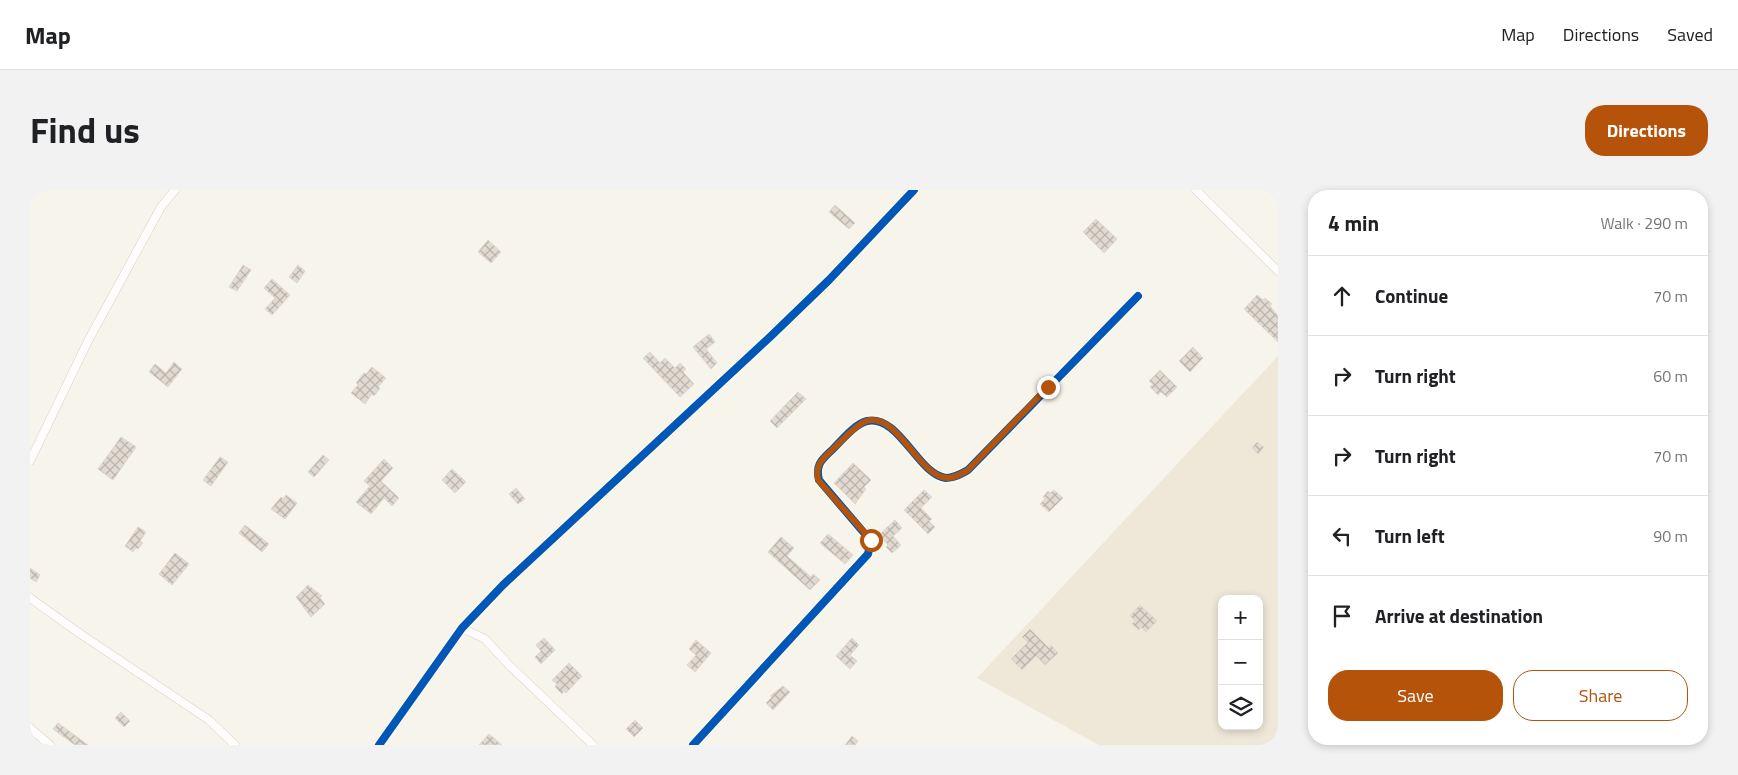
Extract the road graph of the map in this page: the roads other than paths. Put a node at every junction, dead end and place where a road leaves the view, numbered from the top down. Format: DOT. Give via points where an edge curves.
graph roads {
  1 [pos="176,190"];
  2 [pos="914,190"];
  3 [pos="1196,190"];
  4 [pos="1278,271"];
  5 [pos="1138,296"];
  6 [pos="30,461"];
  7 [pos="30,598"];
  8 [pos="462,628"];
  9 [pos="30,728"];
  10 [pos="50,745"];
  11 [pos="235,745"];
  12 [pos="379,745"];
  13 [pos="593,745"];
  14 [pos="693,745"];
  1 -- 6 [label="street" via="161,207 88,341"];
  2 -- 8 [label="street" via="829,280"];
  3 -- 4 [label="street"];
  5 -- 14 [label="street" via="968,470 957,476 946,478 936,474 879,420 866,422 851,432 820,461 816,469 818,480 871,540 868,554"];
  7 -- 11 [label="street" via="209,720"];
  8 -- 12 [label="street"];
  8 -- 13 [label="street" via="485,639"];
  9 -- 10 [label="street"];
}
